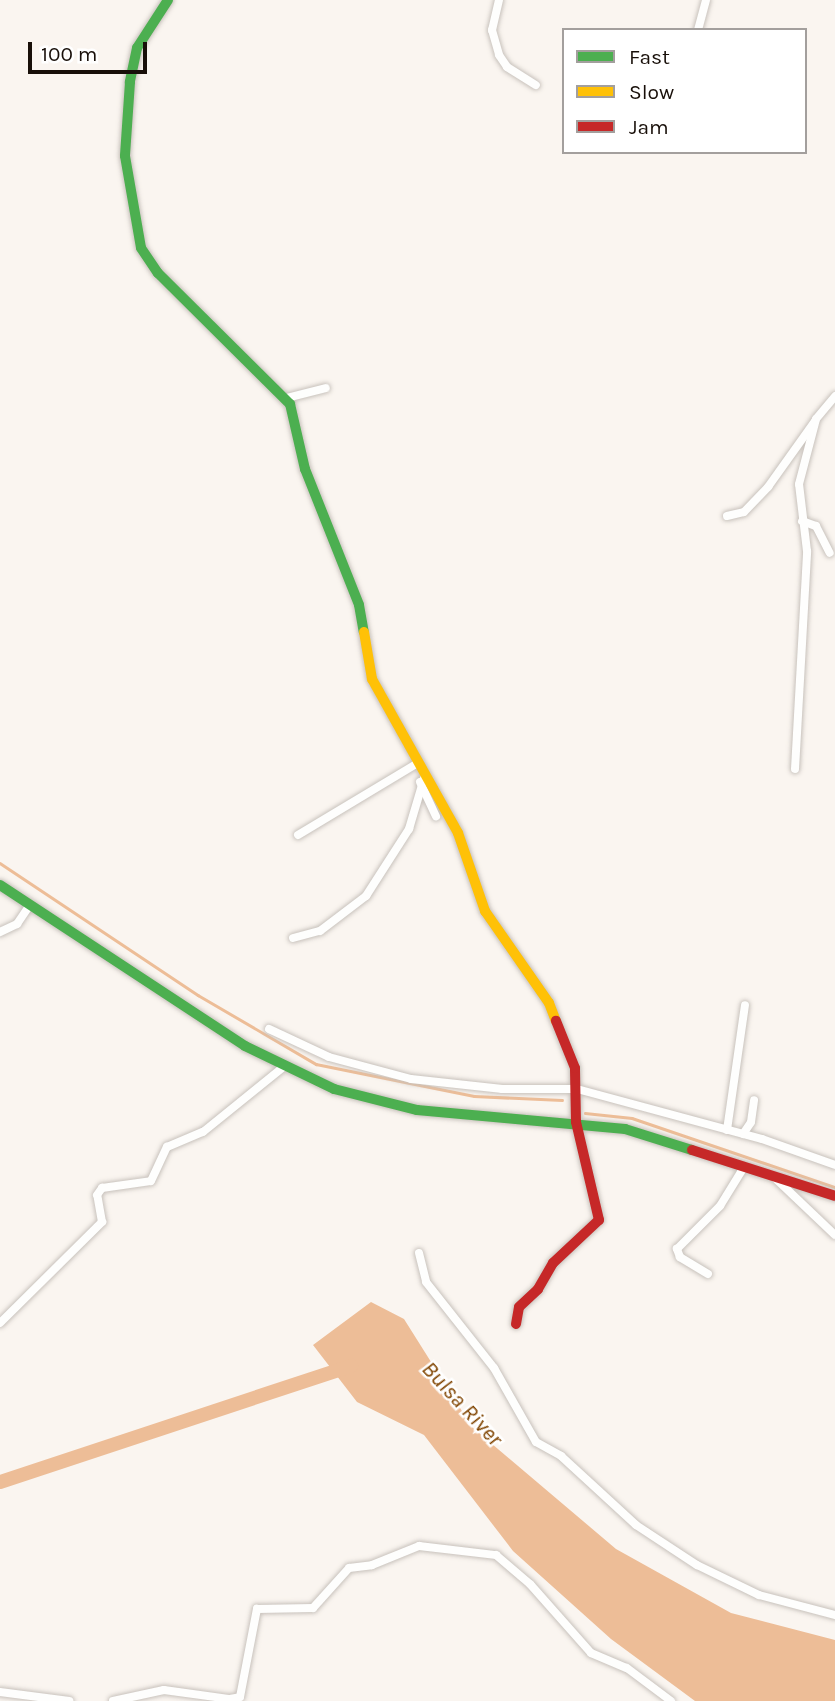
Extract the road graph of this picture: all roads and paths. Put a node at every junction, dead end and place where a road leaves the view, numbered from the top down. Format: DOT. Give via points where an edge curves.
graph roads {
  1 [pos="168,0"];
  2 [pos="499,0"];
  3 [pos="706,0"];
  4 [pos="699,28"];
  5 [pos="536,85"];
  6 [pos="326,388"];
  7 [pos="835,396"];
  8 [pos="287,398"];
  9 [pos="817,419"];
  10 [pos="727,516"];
  11 [pos="802,521"];
  12 [pos="830,553"];
  13 [pos="418,763"];
  14 [pos="795,769"];
  15 [pos="422,779"];
  16 [pos="436,817"];
  17 [pos="298,835"];
  18 [pos="0,885"];
  19 [pos="30,905"];
  20 [pos="0,932"];
  21 [pos="293,938"];
  22 [pos="745,1005"];
  23 [pos="269,1029"];
  24 [pos="282,1068"];
  25 [pos="577,1089"];
  26 [pos="754,1100"];
  27 [pos="576,1122"];
  28 [pos="727,1130"];
  29 [pos="743,1134"];
  30 [pos="835,1165"];
  31 [pos="744,1167"];
  32 [pos="774,1177"];
  33 [pos="835,1196"];
  34 [pos="835,1235"];
  35 [pos="419,1253"];
  36 [pos="709,1274"];
  37 [pos="0,1323"];
  38 [pos="516,1325"];
  39 [pos="835,1615"];
  40 [pos="0,1692"];
  41 [pos="69,1701"];
  42 [pos="113,1701"];
  43 [pos="671,1701"];
  1 -- 8 [label="street" via="136,48 130,82 125,156 141,248 158,273"];
  2 -- 5 [label="street" via="492,30 499,55 507,67"];
  3 -- 4 [label="street"];
  6 -- 8 [label="street"];
  7 -- 9 [label="street"];
  8 -- 13 [label="street" via="315,498 359,605 372,679"];
  9 -- 10 [label="street" via="744,512"];
  9 -- 11 [label="street" via="799,484"];
  11 -- 12 [label="street" via="816,526"];
  11 -- 14 [label="street" via="807,566"];
  13 -- 15 [label="street"];
  13 -- 17 [label="street"];
  15 -- 16 [label="street"];
  15 -- 21 [label="street" via="410,829 366,896 320,931"];
  15 -- 25 [label="street" via="458,833 485,911 549,1003 571,1054"];
  18 -- 19 [label="street"];
  19 -- 20 [label="street" via="17,924"];
  19 -- 24 [label="street"];
  22 -- 28 [label="street"];
  23 -- 25 [label="street" via="329,1057 430,1083"];
  24 -- 27 [label="street" via="334,1090 409,1109"];
  24 -- 37 [label="street" via="203,1132 167,1147 151,1181 102,1188 97,1195 102,1222"];
  25 -- 27 [label="street"];
  25 -- 28 [label="street"];
  26 -- 29 [label="street" via="751,1122"];
  27 -- 31 [label="street" via="646,1135"];
  27 -- 38 [label="street" via="599,1220 552,1263 538,1289 519,1307"];
  28 -- 29 [label="street"];
  29 -- 30 [label="street"];
  31 -- 32 [label="street"];
  31 -- 36 [label="street" via="715,1212 677,1249 680,1257"];
  32 -- 33 [label="street"];
  32 -- 34 [label="street"];
  35 -- 39 [label="street" via="426,1282 494,1368 536,1442 561,1456 636,1525 697,1565 777,1601"];
  40 -- 41 [label="street"];
  42 -- 43 [label="street" via="164,1690 201,1697 240,1697 257,1609 313,1608 344,1571 419,1546 496,1555 518,1572 591,1653 626,1668"];
}
